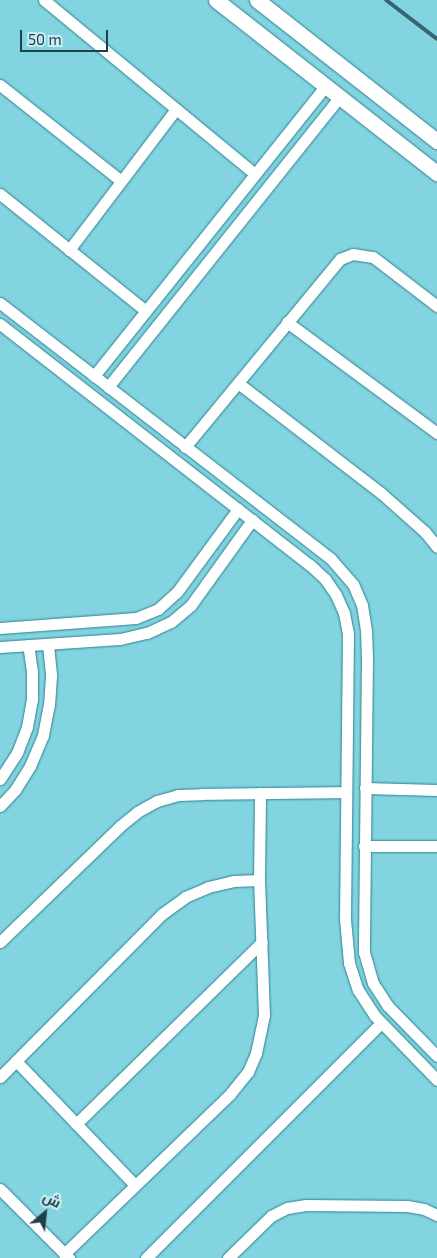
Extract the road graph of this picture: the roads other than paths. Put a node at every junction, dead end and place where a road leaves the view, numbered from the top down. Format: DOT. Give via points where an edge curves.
graph roads {
  1 [pos="44,0"];
  2 [pos="216,0"];
  3 [pos="257,0"];
  4 [pos="0,85"];
  5 [pos="325,87"];
  6 [pos="339,98"];
  7 [pos="176,109"];
  8 [pos="437,141"];
  9 [pos="255,174"];
  10 [pos="437,174"];
  11 [pos="121,181"];
  12 [pos="0,194"];
  13 [pos="69,250"];
  14 [pos="0,303"];
  15 [pos="437,306"];
  16 [pos="146,311"];
  17 [pos="287,322"];
  18 [pos="0,324"];
  19 [pos="94,376"];
  20 [pos="238,383"];
  21 [pos="108,387"];
  22 [pos="437,433"];
  23 [pos="185,447"];
  24 [pos="238,509"];
  25 [pos="252,520"];
  26 [pos="437,547"];
  27 [pos="0,628"];
  28 [pos="48,644"];
  29 [pos="28,645"];
  30 [pos="0,647"];
  31 [pos="348,656"];
  32 [pos="367,656"];
  33 [pos="0,779"];
  34 [pos="365,788"];
  35 [pos="437,790"];
  36 [pos="346,792"];
  37 [pos="260,793"];
  38 [pos="0,806"];
  39 [pos="364,846"];
  40 [pos="437,846"];
  41 [pos="259,880"];
  42 [pos="0,942"];
  43 [pos="262,942"];
  44 [pos="381,1023"];
  45 [pos="437,1056"];
  46 [pos="16,1061"];
  47 [pos="0,1078"];
  48 [pos="437,1080"];
  49 [pos="76,1124"];
  50 [pos="135,1185"];
  51 [pos="0,1189"];
  52 [pos="437,1215"];
  53 [pos="66,1256"];
  54 [pos="146,1258"];
  55 [pos="228,1258"];
  1 -- 7 [label="street"];
  2 -- 5 [label="street"];
  3 -- 8 [label="street"];
  4 -- 11 [label="street"];
  5 -- 6 [label="street"];
  5 -- 9 [label="street"];
  6 -- 10 [label="street"];
  6 -- 21 [label="street"];
  7 -- 9 [label="street"];
  7 -- 11 [label="street"];
  9 -- 16 [label="street"];
  11 -- 13 [label="street"];
  12 -- 13 [label="street"];
  13 -- 16 [label="street"];
  14 -- 19 [label="street"];
  15 -- 17 [label="street" via="379,260 367,254 353,254 334,263"];
  16 -- 19 [label="street"];
  17 -- 20 [label="street"];
  17 -- 22 [label="street"];
  18 -- 24 [label="street"];
  19 -- 21 [label="street"];
  20 -- 23 [label="street"];
  20 -- 26 [label="street" via="389,499"];
  21 -- 23 [label="street"];
  23 -- 32 [label="street" via="339,567 362,605"];
  24 -- 25 [label="street"];
  24 -- 27 [label="street" via="177,592 158,608 136,618"];
  25 -- 28 [label="street" via="191,605 171,622 147,634 120,639"];
  25 -- 31 [label="street" via="324,578 344,613"];
  28 -- 29 [label="street"];
  28 -- 38 [label="street" via="51,674 43,735 30,766"];
  29 -- 30 [label="street"];
  29 -- 33 [label="street" via="32,700 27,727 17,753"];
  31 -- 32 [label="street"];
  31 -- 36 [label="street"];
  32 -- 34 [label="street"];
  34 -- 35 [label="street"];
  34 -- 39 [label="street"];
  36 -- 37 [label="street"];
  36 -- 44 [label="street" via="347,955 358,990"];
  37 -- 41 [label="street"];
  37 -- 42 [label="street" via="178,795 157,801 137,812"];
  39 -- 40 [label="street"];
  39 -- 45 [label="street" via="364,952 373,983 388,1006"];
  41 -- 43 [label="street"];
  41 -- 46 [label="street" via="233,881 208,887 185,897 162,914"];
  43 -- 49 [label="street"];
  43 -- 50 [label="street" via="264,1015 256,1053 248,1072 230,1094"];
  44 -- 48 [label="street"];
  44 -- 54 [label="street"];
  46 -- 47 [label="street"];
  46 -- 49 [label="street"];
  49 -- 50 [label="street"];
  50 -- 53 [label="street"];
  51 -- 53 [label="street"];
  52 -- 55 [label="street" via="407,1206 306,1205 287,1208 271,1216"];
}
